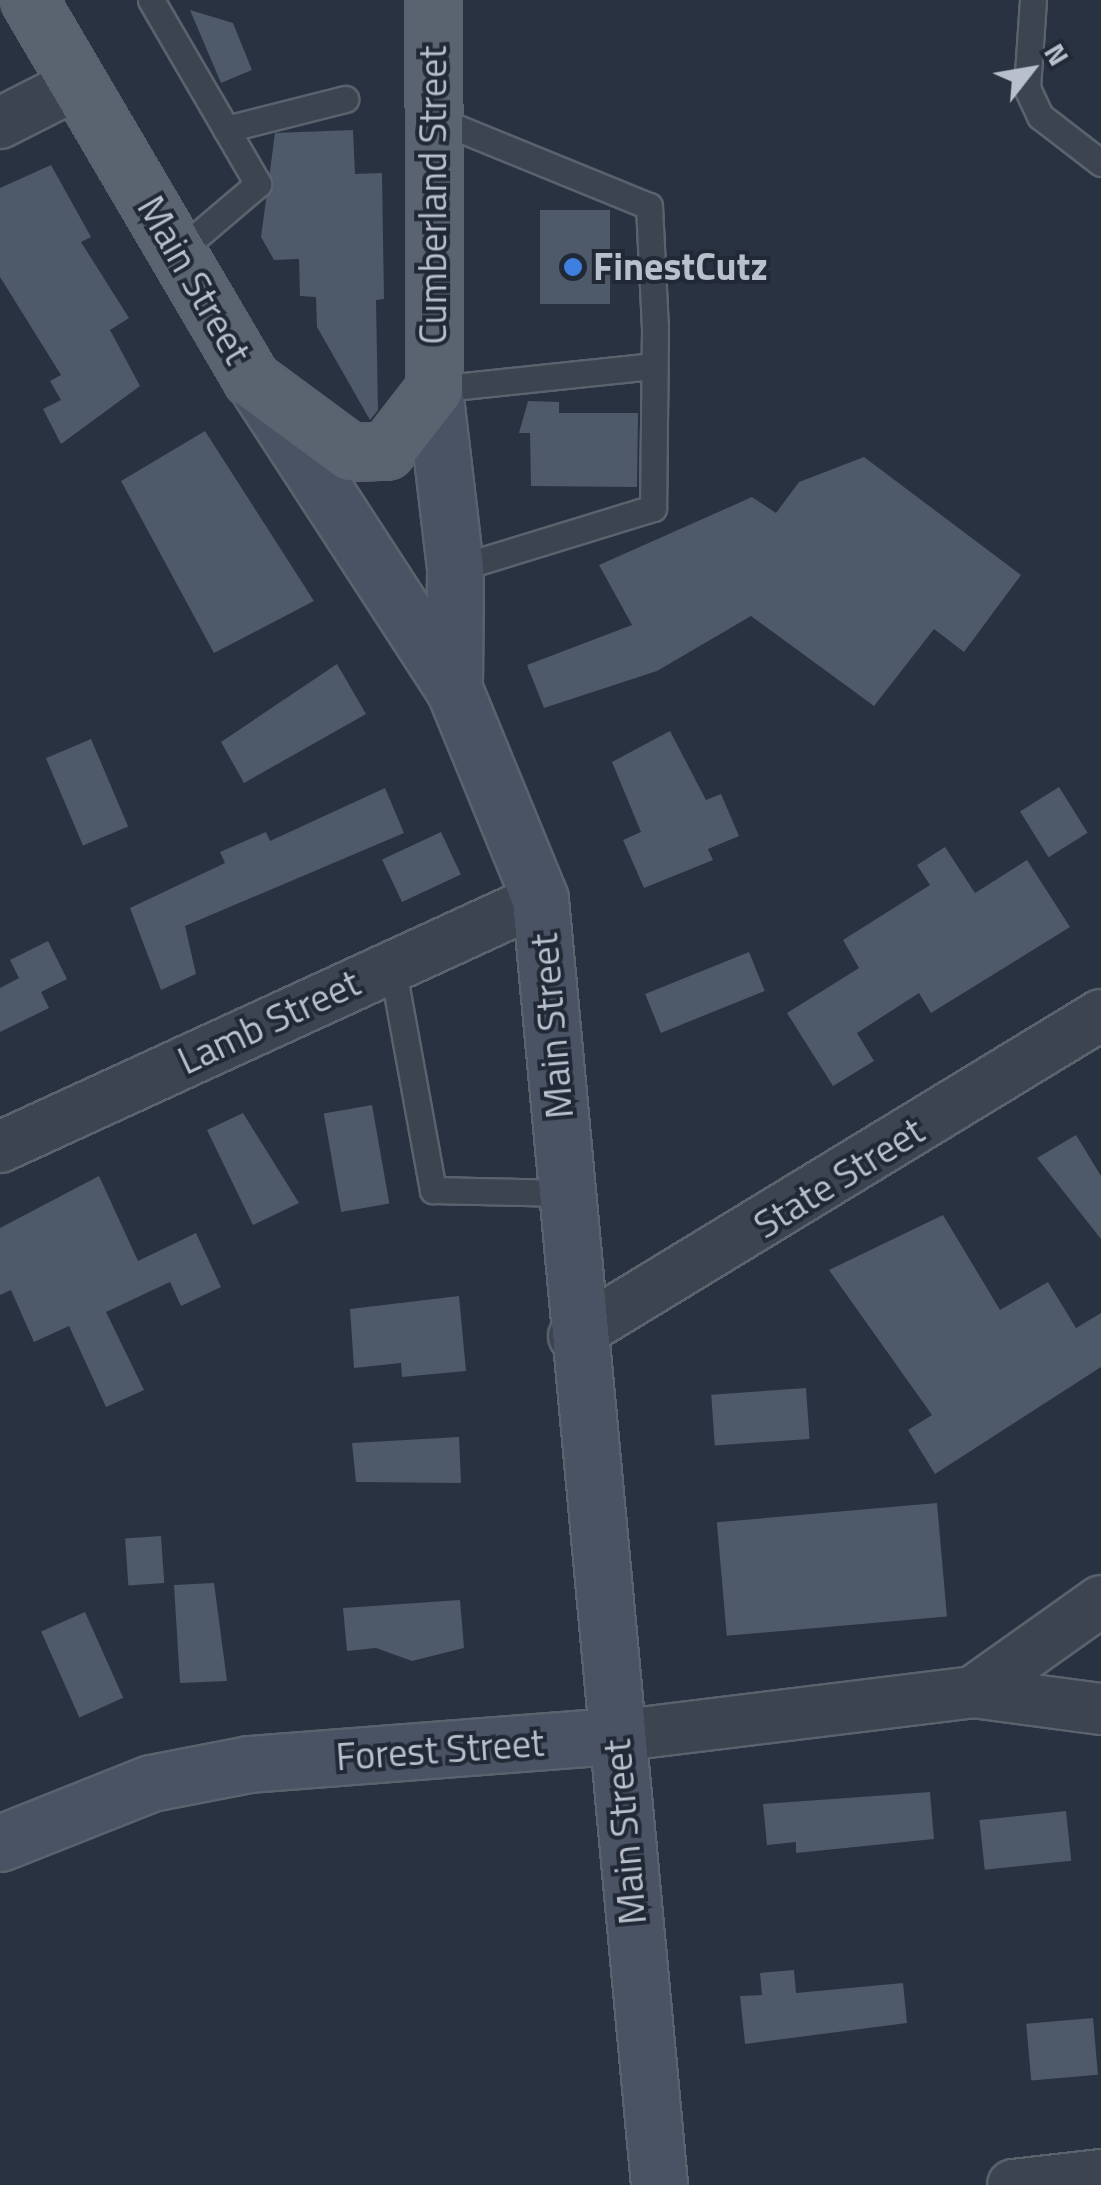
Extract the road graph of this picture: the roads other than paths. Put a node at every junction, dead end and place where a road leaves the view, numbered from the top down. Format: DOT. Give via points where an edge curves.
graph roads {
  1 [pos="29,0"];
  2 [pos="151,0"];
  3 [pos="433,0"];
  4 [pos="1033,0"];
  5 [pos="77,84"];
  6 [pos="345,99"];
  7 [pos="433,118"];
  8 [pos="0,123"];
  9 [pos="226,130"];
  10 [pos="1101,163"];
  11 [pos="178,252"];
  12 [pos="654,366"];
  13 [pos="252,379"];
  14 [pos="434,389"];
  15 [pos="455,570"];
  16 [pos="454,689"];
  17 [pos="540,899"];
  18 [pos="392,965"];
  19 [pos="1101,1015"];
  20 [pos="0,1147"];
  21 [pos="566,1194"];
  22 [pos="574,1336"];
  23 [pos="1101,1601"];
  24 [pos="973,1692"];
  25 [pos="1101,1709"];
  26 [pos="616,1736"];
  27 [pos="0,1844"];
  28 [pos="1101,2175"];
  29 [pos="658,2185"];
  30 [pos="1014,2185"];
  1 -- 5 [label="main road, Main Street"];
  2 -- 9 [label="lane"];
  3 -- 7 [label="main road, Cumberland Street"];
  4 -- 10 [label="lane" via="1026,88 1040,116"];
  5 -- 8 [label="street"];
  5 -- 11 [label="main road, Main Street"];
  6 -- 9 [label="lane"];
  7 -- 12 [label="lane" via="649,206"];
  7 -- 14 [label="main road, Cumberland Street"];
  9 -- 11 [label="lane" via="258,184"];
  11 -- 13 [label="main road, Main Street"];
  12 -- 14 [label="lane"];
  12 -- 15 [label="lane" via="653,508"];
  13 -- 14 [label="main road, Cumberland Street" via="350,452 386,451"];
  13 -- 16 [label="main road, Main Street"];
  14 -- 15 [label="main road, Cumberland Street"];
  15 -- 16 [label="main road, Cumberland Street"];
  16 -- 17 [label="main road, Main Street"];
  17 -- 18 [label="street, Lamb Street"];
  17 -- 21 [label="main road, Main Street"];
  18 -- 20 [label="street, Lamb Street"];
  18 -- 21 [label="lane" via="433,1190"];
  19 -- 22 [label="street, State Street"];
  21 -- 22 [label="main road, Main Street"];
  22 -- 26 [label="main road, Main Street"];
  23 -- 24 [label="street, Forest Street"];
  24 -- 25 [label="street"];
  24 -- 26 [label="street, Forest Street"];
  26 -- 27 [label="main road, Forest Street" via="249,1764 151,1784"];
  26 -- 29 [label="main road, Main Street"];
  28 -- 30 [label="street"];
}
